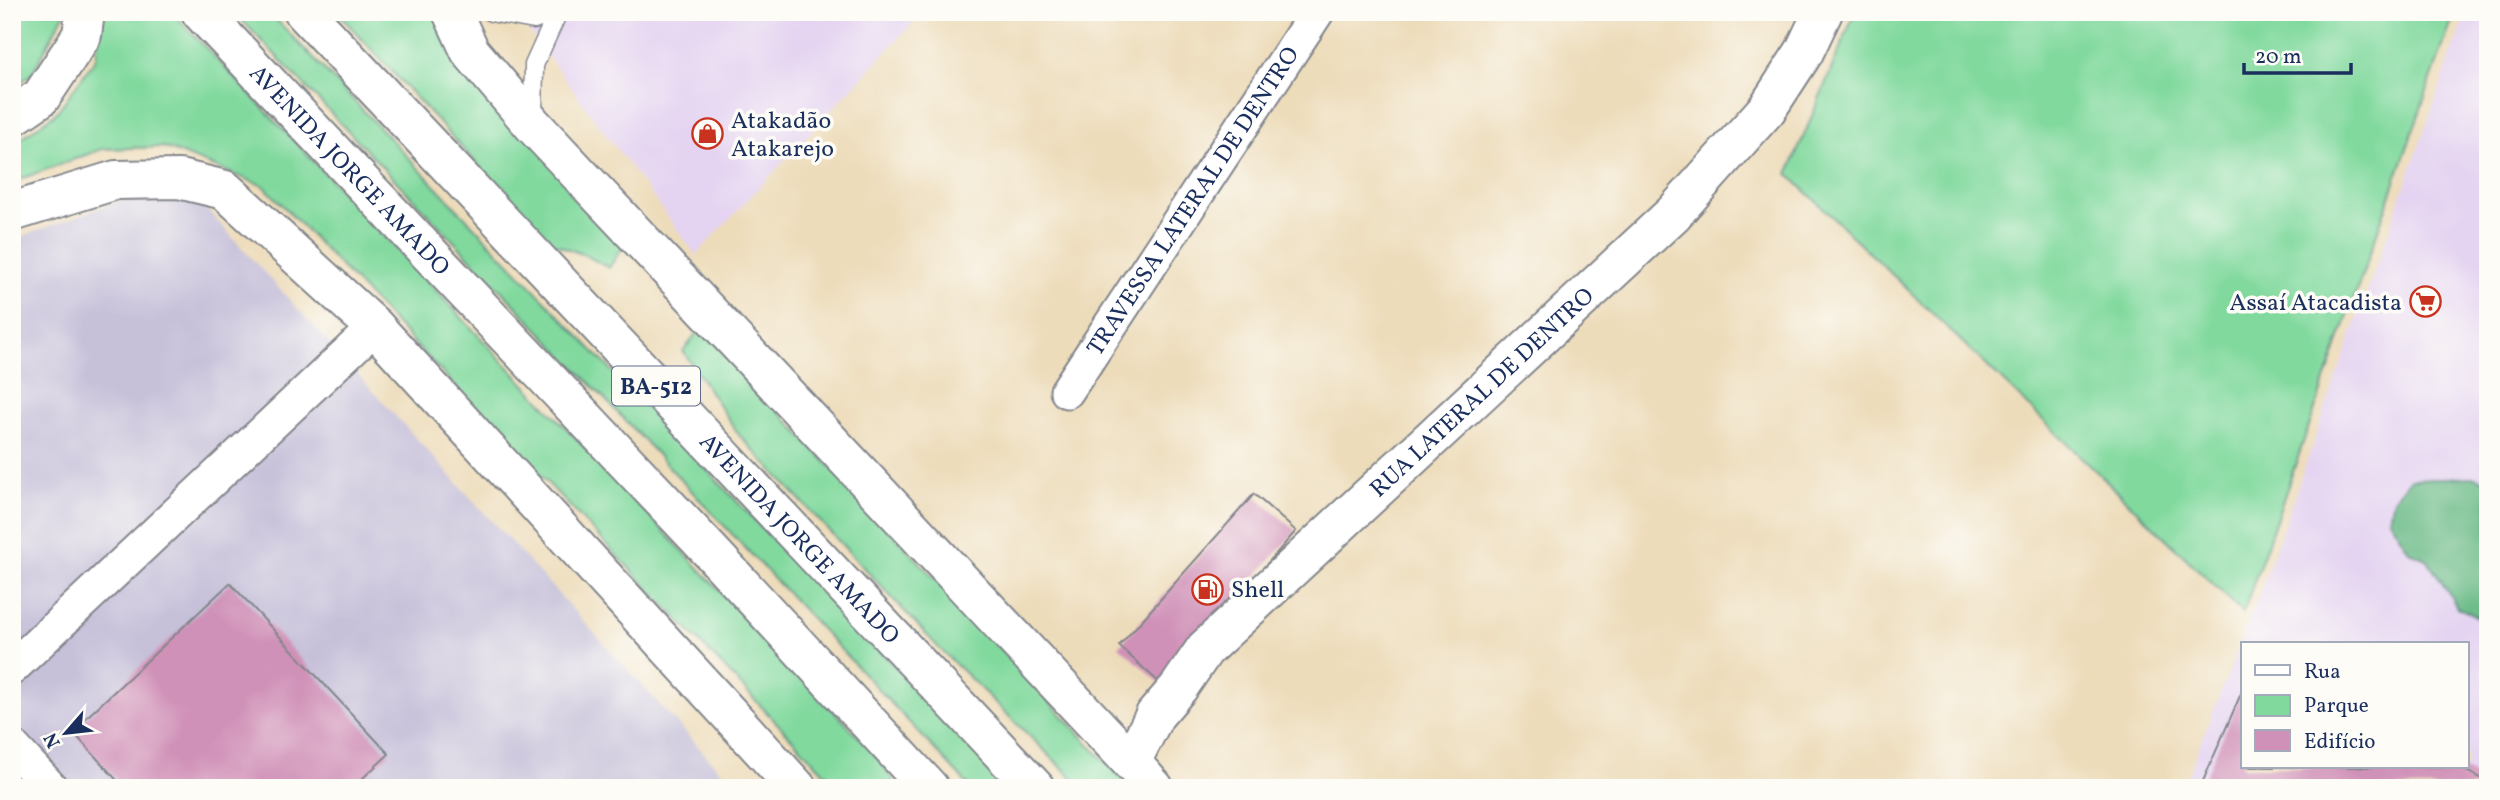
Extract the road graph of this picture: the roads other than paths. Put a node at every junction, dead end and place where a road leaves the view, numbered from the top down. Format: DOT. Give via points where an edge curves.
graph roads {
  1 [pos="85,12"];
  2 [pos="201,12"];
  3 [pos="304,12"];
  4 [pos="452,12"];
  5 [pos="491,12"];
  6 [pos="557,12"];
  7 [pos="1317,12"];
  8 [pos="1823,12"];
  9 [pos="12,117"];
  10 [pos="533,125"];
  11 [pos="12,212"];
  12 [pos="375,327"];
  13 [pos="1067,391"];
  14 [pos="12,668"];
  15 [pos="12,746"];
  16 [pos="1143,775"];
  17 [pos="51,788"];
  18 [pos="797,788"];
  19 [pos="929,788"];
  20 [pos="1035,788"];
  1 -- 9 [label="main road" via="82,35 41,97"];
  2 -- 19 [label="main road, AVENIDA JORGE AMADO / BA-512"];
  3 -- 20 [label="main road, AVENIDA JORGE AMADO / BA-512"];
  4 -- 10 [label="main road" via="470,51"];
  5 -- 6 [label="lane" via="534,20"];
  6 -- 10 [label="lane" via="534,65"];
  7 -- 13 [label="street, TRAVESSA LATERAL DE DENTRO"];
  8 -- 16 [label="main road, RUA LATERAL DE DENTRO" via="1768,109 1673,214 1205,649 1155,715"];
  10 -- 16 [label="main road"];
  11 -- 12 [label="main road" via="116,180 179,179 225,190"];
  12 -- 14 [label="street"];
  12 -- 18 [label="main road"];
  15 -- 17 [label="street"];
}
